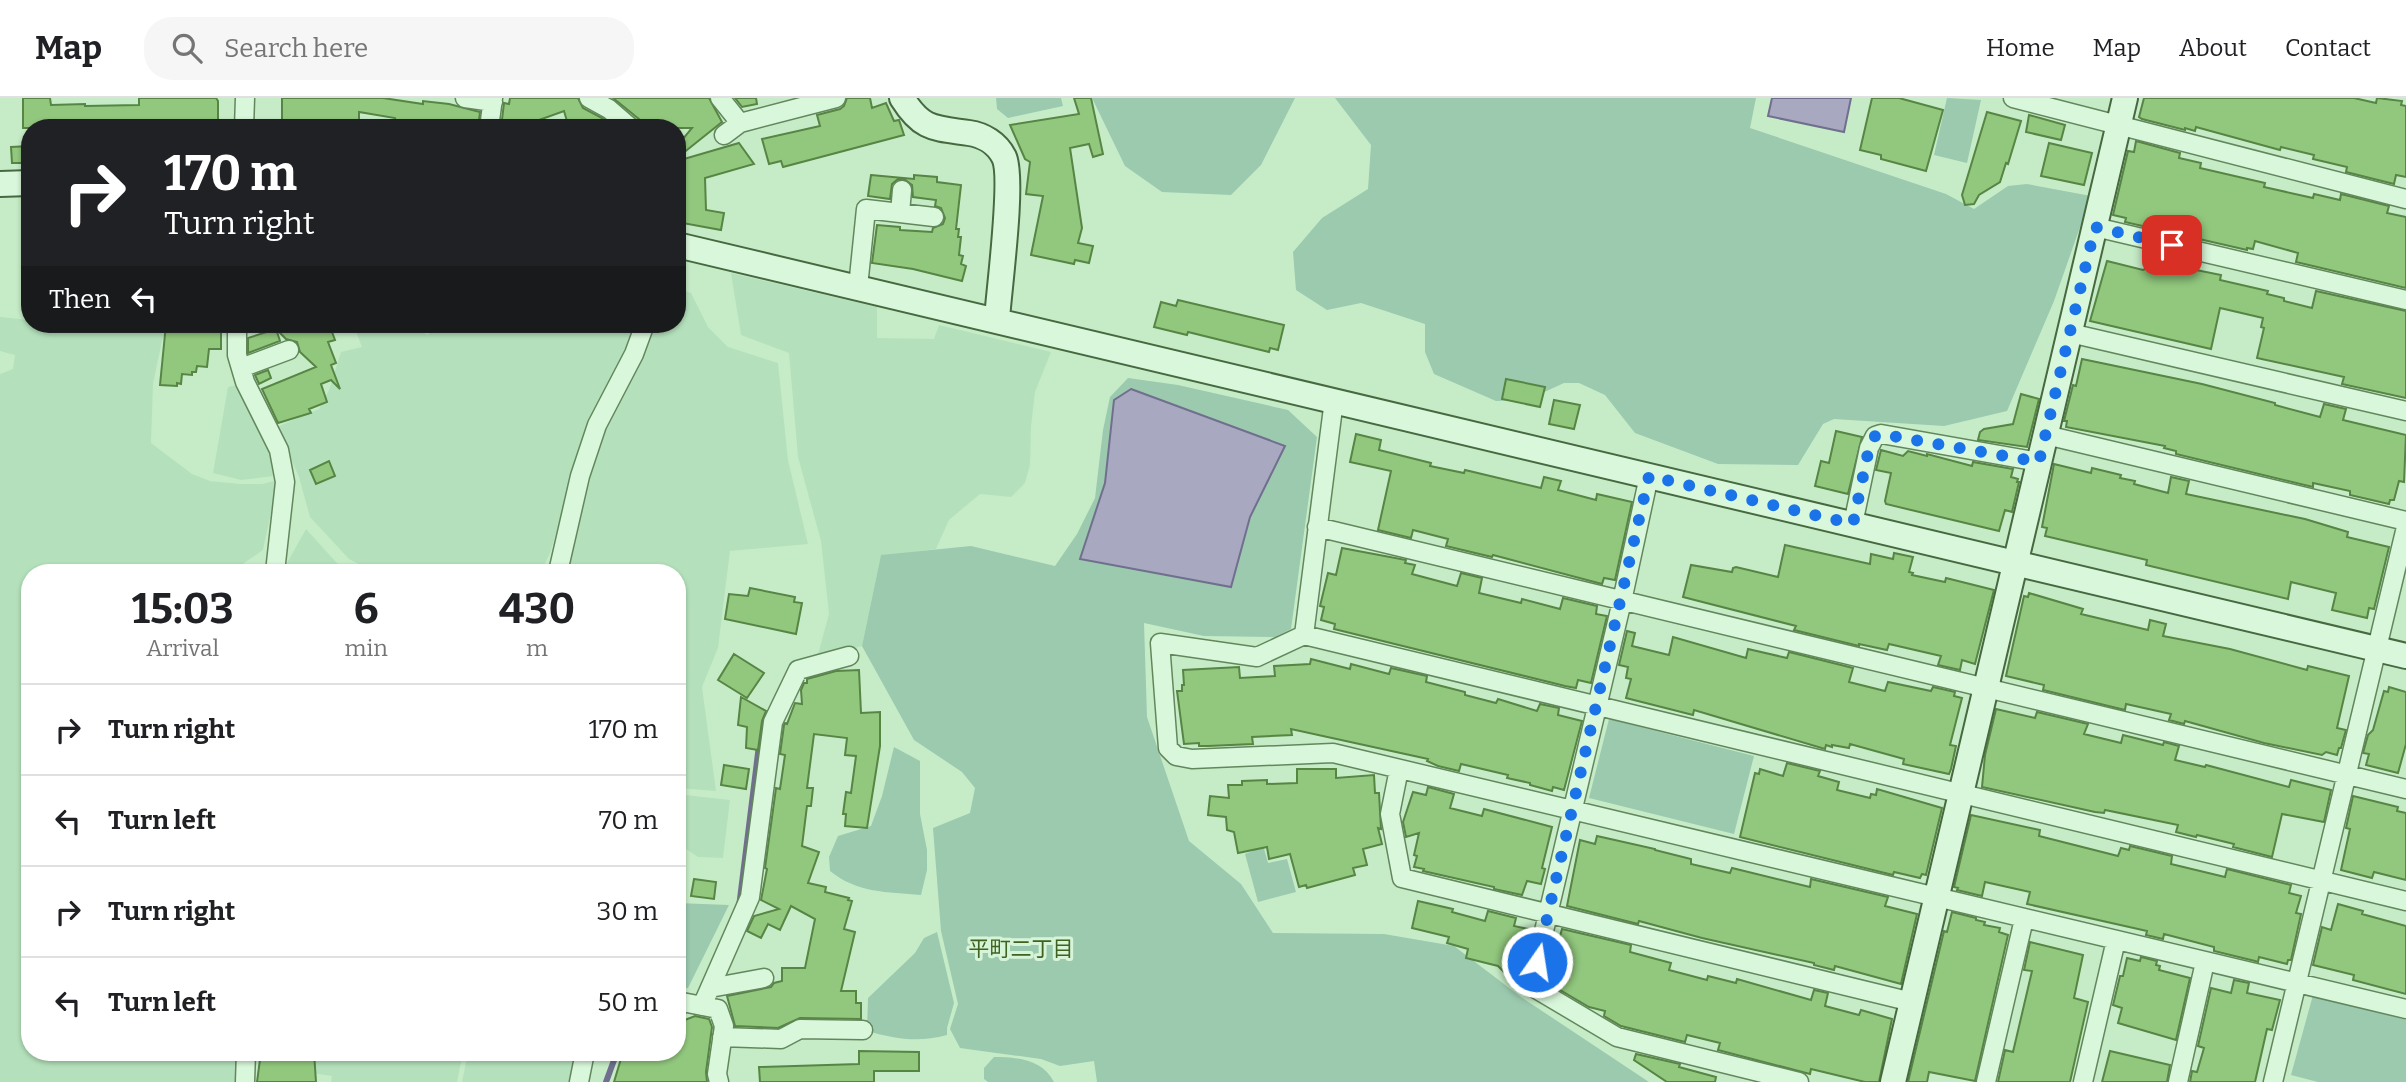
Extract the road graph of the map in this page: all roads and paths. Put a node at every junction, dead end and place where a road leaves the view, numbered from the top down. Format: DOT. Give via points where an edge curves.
graph roads {
  1 [pos="245,98"];
  2 [pos="465,98"];
  3 [pos="589,98"];
  4 [pos="720,98"];
  5 [pos="836,98"];
  6 [pos="902,98"];
  7 [pos="2013,98"];
  8 [pos="2125,98"];
  9 [pos="493,100"];
  10 [pos="244,119"];
  11 [pos="490,119"];
  12 [pos="623,119"];
  13 [pos="740,123"];
  14 [pos="2119,125"];
  15 [pos="724,135"];
  16 [pos="21,183"];
  17 [pos="0,184"];
  18 [pos="902,190"];
  19 [pos="2406,198"];
  20 [pos="900,213"];
  21 [pos="934,216"];
  22 [pos="2095,227"];
  23 [pos="686,247"];
  24 [pos="858,286"];
  25 [pos="2406,300"];
  26 [pos="996,319"];
  27 [pos="2070,332"];
  28 [pos="237,333"];
  29 [pos="642,333"];
  30 [pos="289,350"];
  31 [pos="241,368"];
  32 [pos="1334,400"];
  33 [pos="2406,411"];
  34 [pos="2046,435"];
  35 [pos="2039,462"];
  36 [pos="1649,476"];
  37 [pos="2406,521"];
  38 [pos="1853,524"];
  39 [pos="1317,527"];
  40 [pos="2406,527"];
  41 [pos="2016,562"];
  42 [pos="276,564"];
  43 [pos="560,564"];
  44 [pos="1622,601"];
  45 [pos="1304,635"];
  46 [pos="2377,648"];
  47 [pos="849,656"];
  48 [pos="2406,656"];
  49 [pos="1986,688"];
  50 [pos="1598,706"];
  51 [pos="1399,769"];
  52 [pos="2347,774"];
  53 [pos="2406,789"];
  54 [pos="1961,794"];
  55 [pos="1573,811"];
  56 [pos="2321,881"];
  57 [pos="1936,897"];
  58 [pos="2406,901"];
  59 [pos="1548,914"];
  60 [pos="2024,919"];
  61 [pos="2116,940"];
  62 [pos="2206,962"];
  63 [pos="764,978"];
  64 [pos="2297,984"];
  65 [pos="709,988"];
  66 [pos="1912,1002"];
  67 [pos="691,1004"];
  68 [pos="2406,1009"];
  69 [pos="863,1030"];
  70 [pos="722,1037"];
  71 [pos="246,1061"];
  72 [pos="583,1061"];
  73 [pos="245,1082"];
  74 [pos="579,1082"];
  75 [pos="719,1082"];
  76 [pos="1799,1082"];
  77 [pos="1893,1082"];
  78 [pos="1986,1082"];
  79 [pos="2083,1082"];
  80 [pos="2178,1082"];
  81 [pos="2273,1082"];
  1 -- 10 [label="street"];
  2 -- 9 [label="street"];
  3 -- 12 [label="street"];
  4 -- 13 [label="street"];
  5 -- 13 [label="street"];
  6 -- 26 [label="street" via="919,122 988,139 1004,157 1007,192"];
  7 -- 14 [label="street"];
  8 -- 14 [label="street"];
  9 -- 11 [label="street"];
  13 -- 15 [label="street"];
  14 -- 19 [label="street"];
  14 -- 22 [label="street"];
  16 -- 17 [label="street"];
  18 -- 20 [label="street"];
  20 -- 21 [label="street"];
  20 -- 24 [label="street" via="866,209"];
  22 -- 25 [label="street"];
  22 -- 27 [label="street"];
  23 -- 24 [label="street"];
  24 -- 26 [label="street"];
  26 -- 32 [label="street"];
  27 -- 33 [label="street"];
  27 -- 34 [label="street"];
  28 -- 31 [label="street"];
  29 -- 43 [label="street" via="597,425"];
  30 -- 31 [label="street"];
  31 -- 42 [label="street" via="279,450 285,482"];
  32 -- 36 [label="street"];
  32 -- 39 [label="street"];
  34 -- 35 [label="street"];
  34 -- 37 [label="street"];
  35 -- 38 [label="street" via="1875,436"];
  35 -- 41 [label="street"];
  36 -- 38 [label="street"];
  36 -- 44 [label="street"];
  38 -- 41 [label="street"];
  39 -- 44 [label="street"];
  39 -- 45 [label="street"];
  40 -- 46 [label="street"];
  41 -- 46 [label="street"];
  41 -- 49 [label="street"];
  44 -- 49 [label="street"];
  44 -- 50 [label="street"];
  45 -- 50 [label="street"];
  45 -- 51 [label="street" via="1257,657 1160,643 1168,748 1176,756 1192,758 1333,753"];
  46 -- 48 [label="street"];
  46 -- 52 [label="street"];
  47 -- 65 [label="street" via="798,670 773,722 750,897"];
  49 -- 52 [label="street"];
  49 -- 54 [label="street"];
  50 -- 54 [label="street"];
  50 -- 55 [label="street"];
  51 -- 55 [label="street"];
  51 -- 59 [label="street" via="1390,814 1402,878"];
  52 -- 53 [label="street"];
  52 -- 56 [label="street"];
  54 -- 56 [label="street"];
  54 -- 57 [label="street"];
  55 -- 57 [label="street"];
  55 -- 59 [label="street"];
  56 -- 58 [label="street"];
  56 -- 64 [label="street"];
  57 -- 60 [label="street"];
  57 -- 66 [label="street"];
  59 -- 66 [label="street"];
  59 -- 76 [label="street" via="1531,986 1617,1037"];
  60 -- 61 [label="street"];
  60 -- 78 [label="street"];
  61 -- 62 [label="street"];
  61 -- 79 [label="street"];
  62 -- 64 [label="street"];
  62 -- 80 [label="street"];
  63 -- 65 [label="street"];
  64 -- 68 [label="street"];
  64 -- 81 [label="street"];
  65 -- 67 [label="street"];
  66 -- 77 [label="street"];
  67 -- 70 [label="street" via="718,1009 724,1026"];
  69 -- 70 [label="street" via="800,1029 781,1038"];
  70 -- 75 [label="street"];
  71 -- 73 [label="street"];
  72 -- 74 [label="street"];
}
